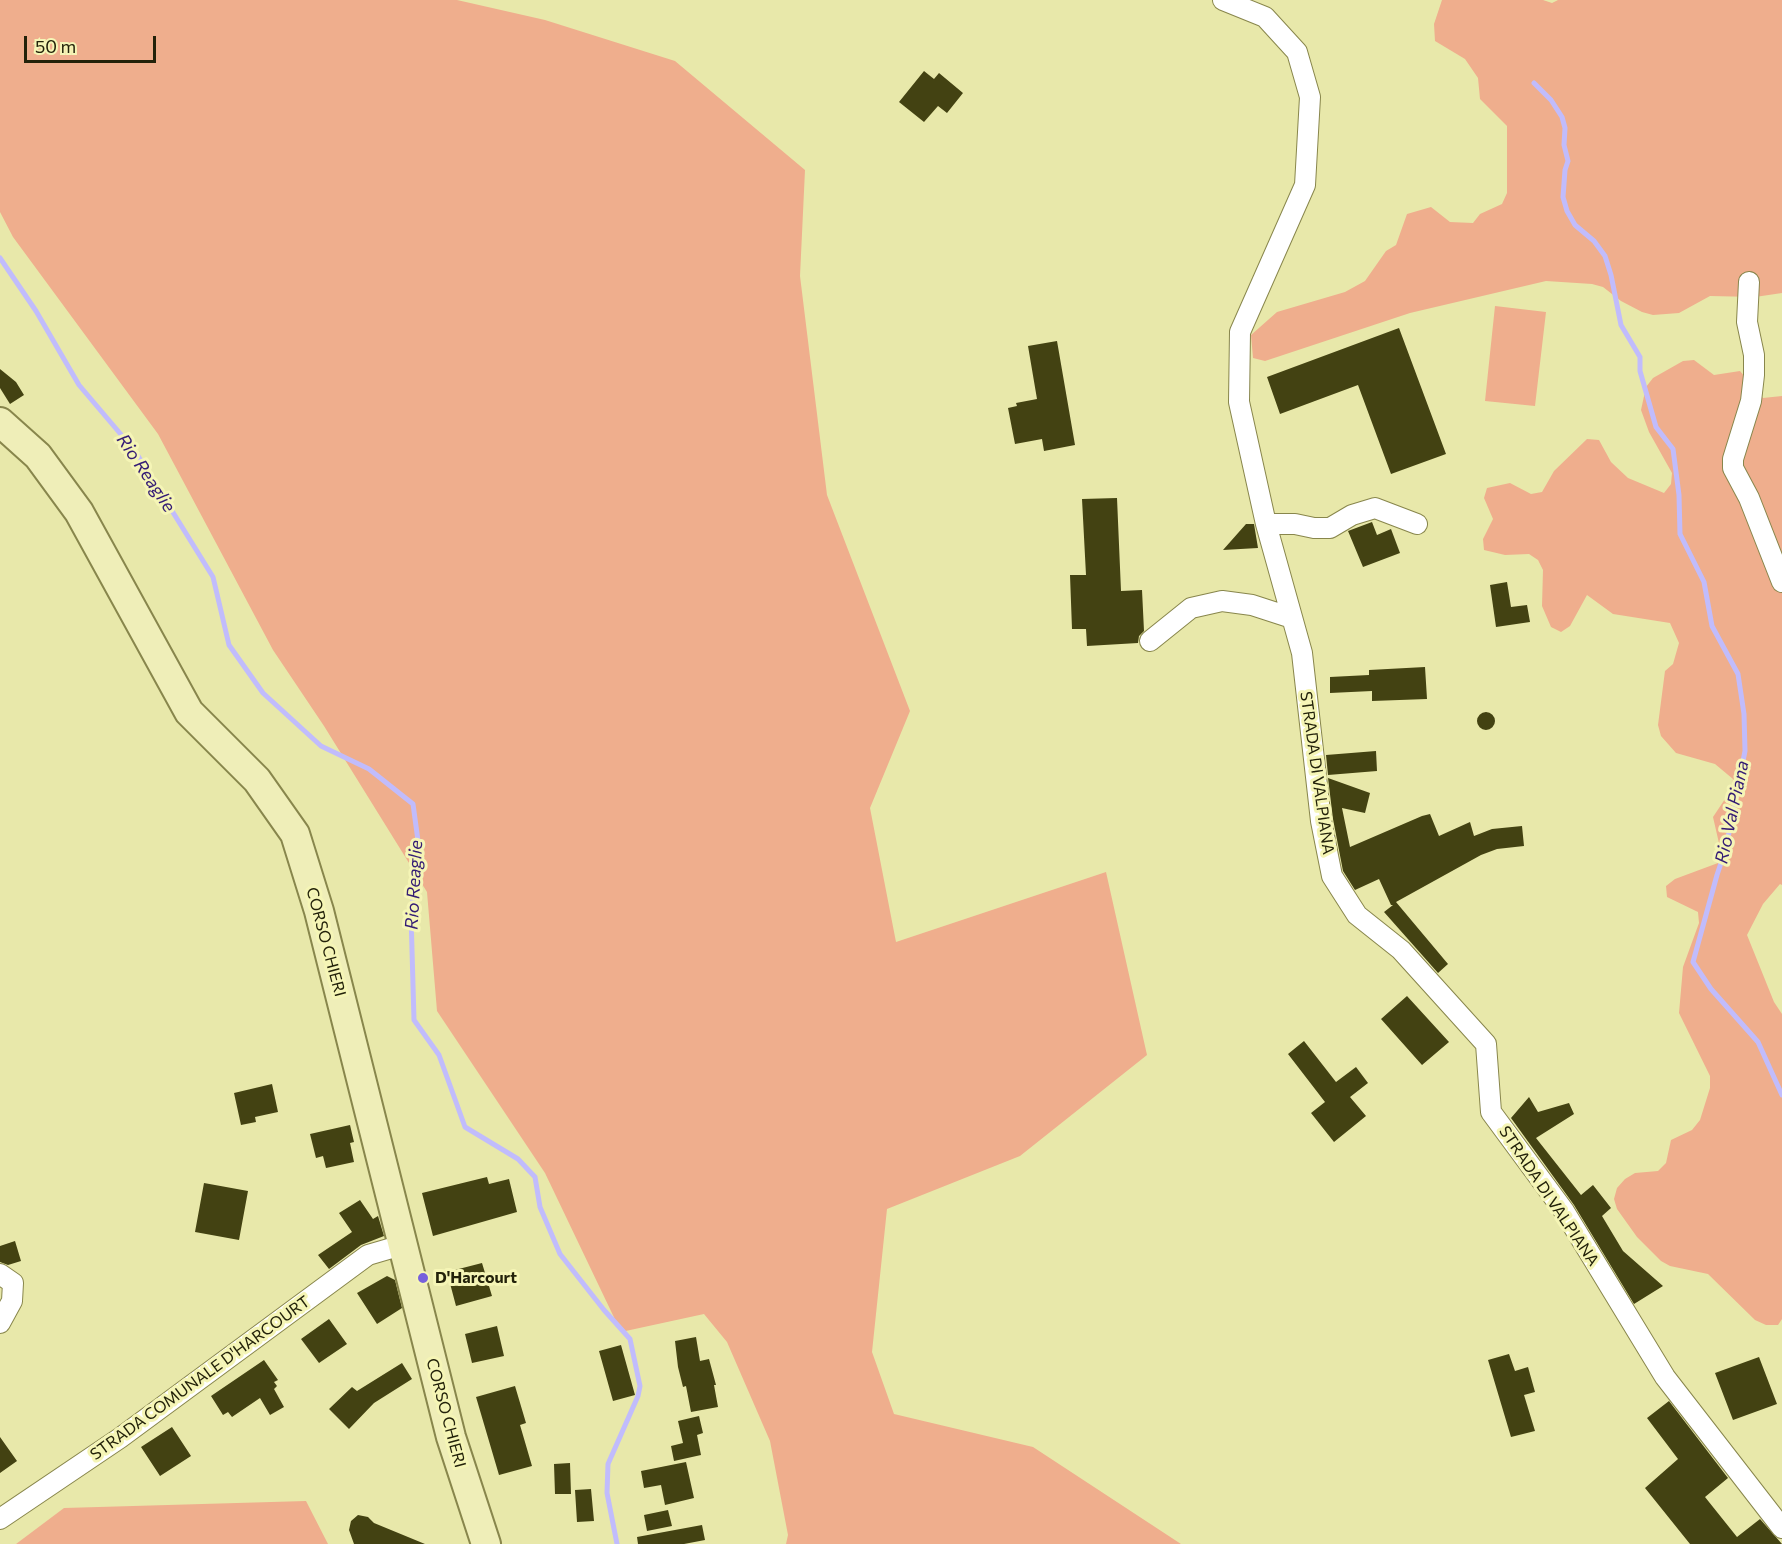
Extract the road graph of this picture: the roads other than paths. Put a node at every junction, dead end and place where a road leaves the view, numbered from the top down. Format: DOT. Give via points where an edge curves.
graph roads {
  1 [pos="1223,0"];
  2 [pos="1749,282"];
  3 [pos="0,422"];
  4 [pos="1266,524"];
  5 [pos="1417,524"];
  6 [pos="1782,582"];
  7 [pos="1292,618"];
  8 [pos="1150,641"];
  9 [pos="402,1245"];
  10 [pos="0,1274"];
  11 [pos="0,1323"];
  12 [pos="0,1519"];
  13 [pos="1782,1528"];
  14 [pos="486,1544"];
  1 -- 4 [label="street, STRADA DI VALPIANA" via="1265,17 1297,52 1310,97 1305,185 1240,332 1239,402"];
  2 -- 6 [label="street" via="1747,322 1754,375 1733,468"];
  3 -- 9 [label="main road, CORSO CHIERI" via="38,456 79,512 189,711 257,780 294,834 319,911"];
  4 -- 5 [label="street" via="1330,528 1375,508"];
  4 -- 7 [label="street, STRADA DI VALPIANA"];
  7 -- 8 [label="street" via="1252,605 1222,601 1191,608"];
  7 -- 13 [label="street, STRADA DI VALPIANA" via="1302,652 1321,821 1332,876 1357,915 1401,950 1486,1044 1491,1112 1564,1212 1665,1377"];
  9 -- 12 [label="street, STRADA COMUNALE D'HARCOURT" via="368,1256 120,1438"];
  9 -- 14 [label="main road, CORSO CHIERI" via="451,1437"];
  10 -- 11 [label="street" via="13,1283 12,1301"];
}
